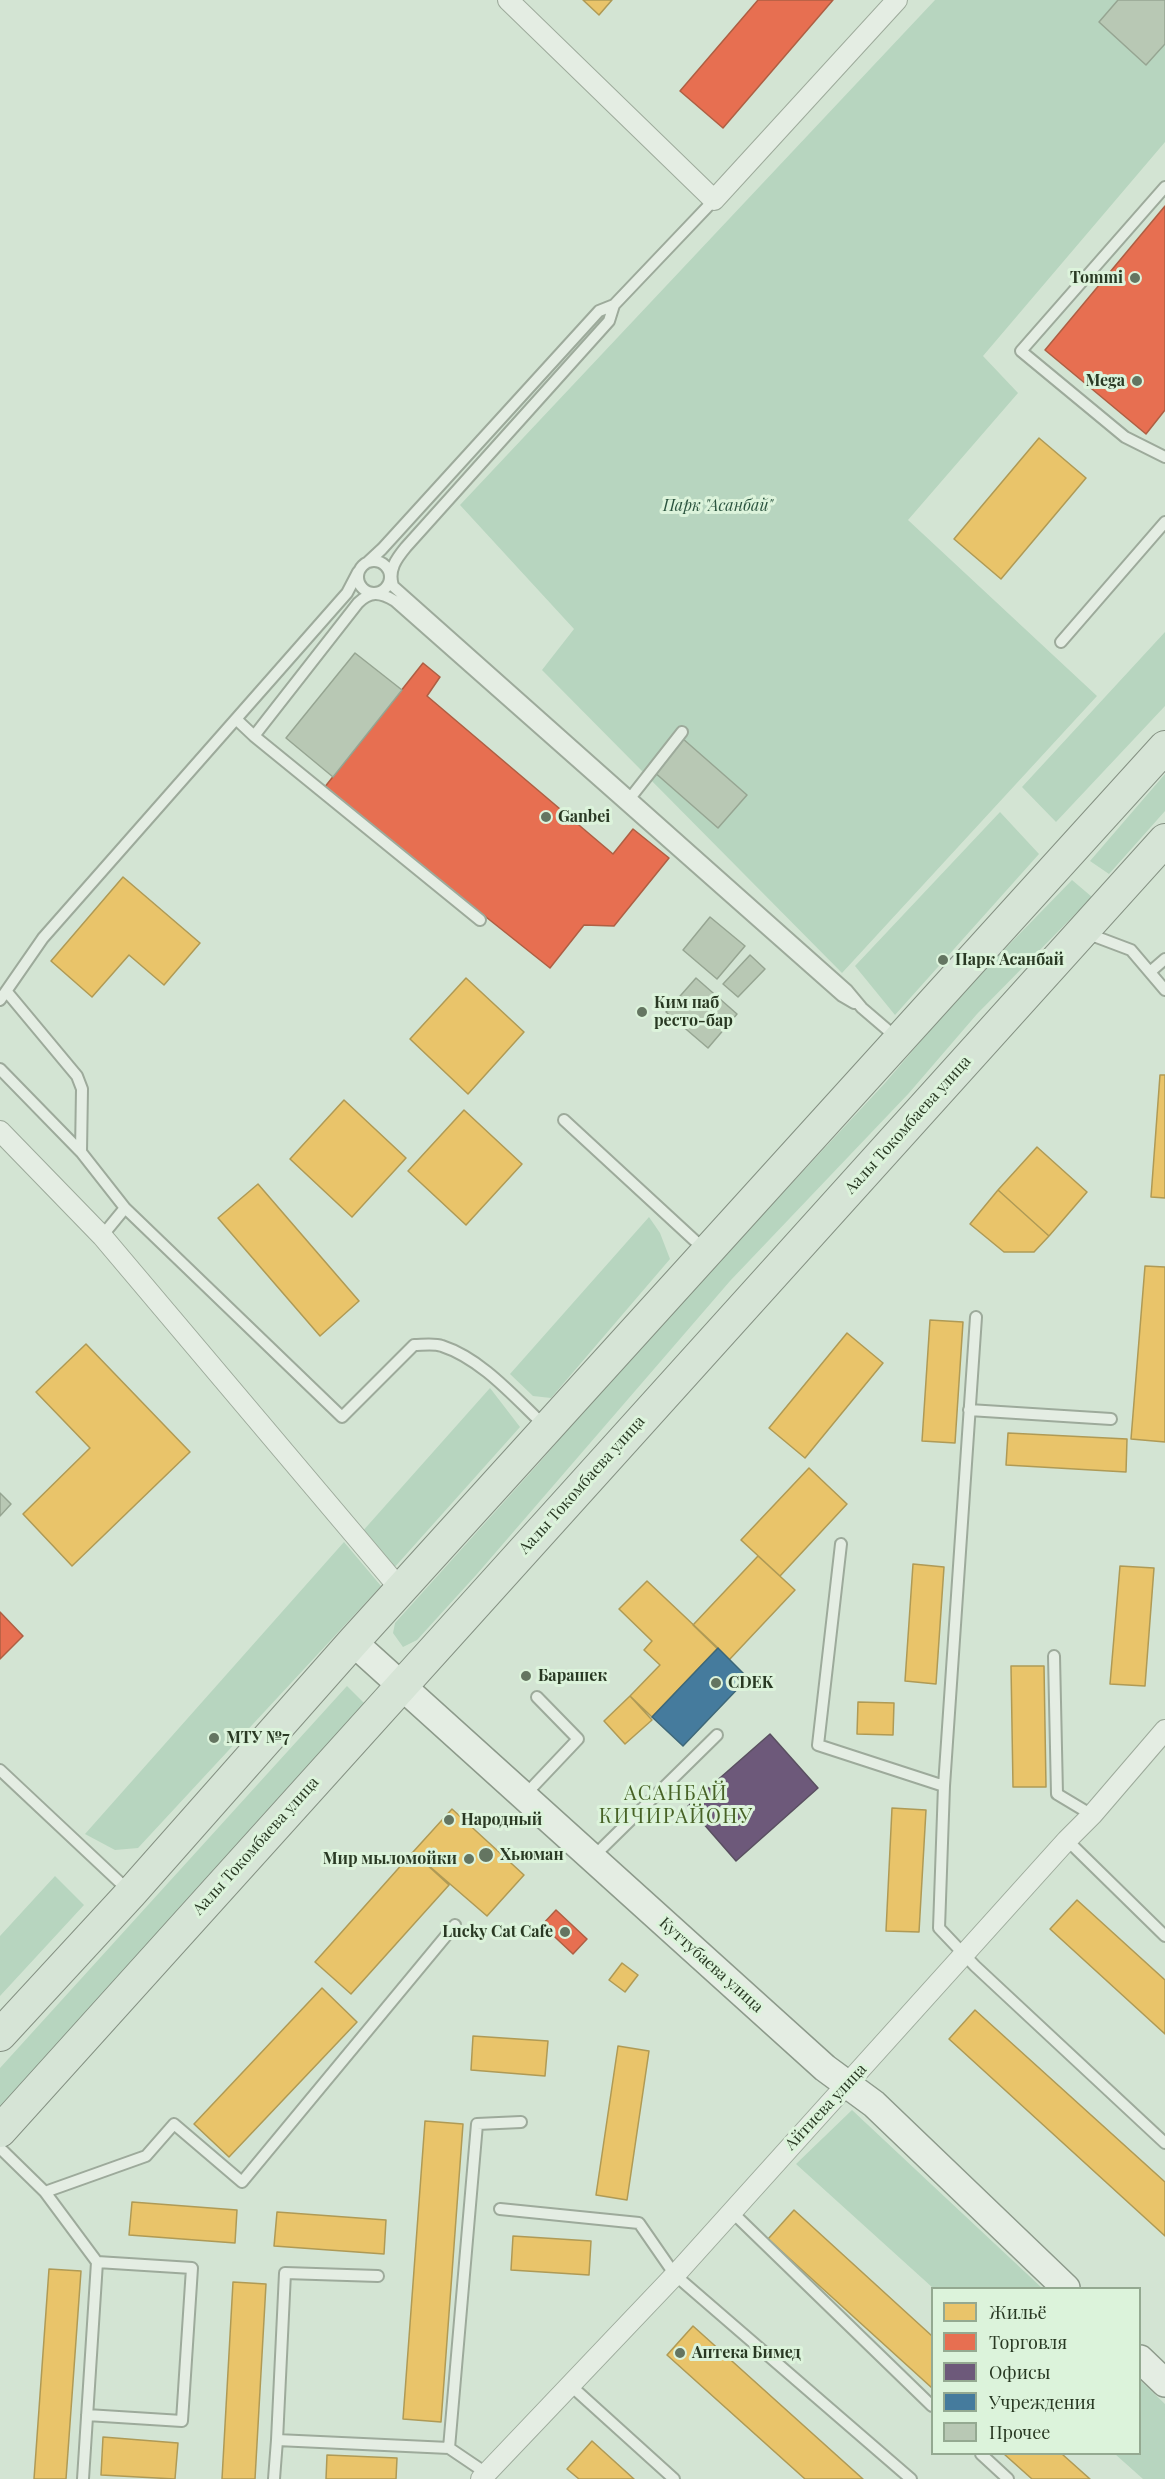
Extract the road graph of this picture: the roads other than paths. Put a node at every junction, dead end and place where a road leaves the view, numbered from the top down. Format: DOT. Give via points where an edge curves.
graph roads {
  1 [pos="508,0"];
  2 [pos="897,0"];
  3 [pos="1165,188"];
  4 [pos="714,200"];
  5 [pos="614,305"];
  6 [pos="1165,457"];
  7 [pos="1165,522"];
  8 [pos="368,562"];
  9 [pos="358,572"];
  10 [pos="390,577"];
  11 [pos="373,593"];
  12 [pos="1061,642"];
  13 [pos="236,719"];
  14 [pos="682,732"];
  15 [pos="254,736"];
  16 [pos="1165,747"];
  17 [pos="631,797"];
  18 [pos="1165,840"];
  19 [pos="480,920"];
  20 [pos="1083,931"];
  21 [pos="1165,959"];
  22 [pos="1150,972"];
  23 [pos="1165,990"];
  24 [pos="4,996"];
  25 [pos="862,1008"];
  26 [pos="899,1040"];
  27 [pos="0,1069"];
  28 [pos="564,1120"];
  29 [pos="0,1131"];
  30 [pos="81,1152"];
  31 [pos="126,1208"];
  32 [pos="102,1236"];
  33 [pos="707,1252"];
  34 [pos="976,1317"];
  35 [pos="969,1410"];
  36 [pos="1111,1419"];
  37 [pos="547,1428"];
  38 [pos="842,1544"];
  39 [pos="401,1590"];
  40 [pos="353,1642"];
  41 [pos="1054,1656"];
  42 [pos="401,1686"];
  43 [pos="537,1697"];
  44 [pos="717,1735"];
  45 [pos="1162,1739"];
  46 [pos="0,1770"];
  47 [pos="944,1786"];
  48 [pos="524,1796"];
  49 [pos="1092,1815"];
  50 [pos="1067,1840"];
  51 [pos="593,1858"];
  52 [pos="131,1893"];
  53 [pos="455,1925"];
  54 [pos="1165,1936"];
  55 [pos="964,1955"];
  56 [pos="0,2035"];
  57 [pos="848,2083"];
  58 [pos="521,2122"];
  59 [pos="0,2131"];
  60 [pos="1165,2143"];
  61 [pos="0,2148"];
  62 [pos="45,2192"];
  63 [pos="500,2209"];
  64 [pos="731,2211"];
  65 [pos="97,2262"];
  66 [pos="675,2275"];
  67 [pos="378,2276"];
  68 [pos="1064,2287"];
  69 [pos="1141,2360"];
  70 [pos="1165,2383"];
  71 [pos="569,2384"];
  72 [pos="931,2404"];
  73 [pos="87,2415"];
  74 [pos="277,2440"];
  75 [pos="449,2448"];
  76 [pos="982,2455"];
  77 [pos="484,2476"];
  78 [pos="83,2479"];
  79 [pos="274,2479"];
  80 [pos="674,2479"];
  81 [pos="911,2479"];
  82 [pos="1008,2479"];
  1 -- 4 [label="street"];
  2 -- 4 [label="street"];
  3 -- 6 [label="lane" via="1021,351 1125,437"];
  4 -- 5 [label="lane"];
  5 -- 8 [label="lane" via="598,311"];
  5 -- 10 [label="lane" via="609,321 406,546"];
  7 -- 12 [label="lane"];
  8 -- 9 [label="lane"];
  8 -- 10 [label="lane" via="383,564"];
  9 -- 11 [label="lane" via="361,587"];
  9 -- 13 [label="lane" via="347,593"];
  10 -- 11 [label="lane" via="383,591"];
  10 -- 17 [label="lane" via="401,594"];
  11 -- 15 [label="lane" via="358,603"];
  11 -- 25 [label="lane" via="394,601 833,988"];
  13 -- 15 [label="lane"];
  13 -- 24 [label="lane" via="43,938"];
  14 -- 17 [label="lane"];
  15 -- 19 [label="lane"];
  16 -- 26 [label="main road"];
  17 -- 25 [label="lane"];
  18 -- 20 [label="main road, Аалы Токомбаева улица"];
  20 -- 22 [label="lane" via="1131,950"];
  20 -- 42 [label="main road, Аалы Токомбаева улица"];
  21 -- 22 [label="lane"];
  22 -- 23 [label="lane"];
  24 -- 30 [label="lane" via="77,1076 82,1089"];
  25 -- 26 [label="lane"];
  26 -- 33 [label="main road"];
  27 -- 30 [label="lane"];
  28 -- 33 [label="lane"];
  29 -- 32 [label="street"];
  30 -- 31 [label="lane"];
  31 -- 32 [label="lane"];
  31 -- 37 [label="lane" via="342,1417 414,1345 440,1345 493,1378"];
  32 -- 39 [label="street"];
  33 -- 37 [label="main road"];
  34 -- 35 [label="lane"];
  35 -- 36 [label="lane"];
  35 -- 47 [label="lane"];
  37 -- 39 [label="main road"];
  38 -- 47 [label="lane" via="819,1745"];
  39 -- 40 [label="main road"];
  40 -- 42 [label="main road, Куттубаева улица"];
  40 -- 52 [label="main road"];
  41 -- 49 [label="lane" via="1057,1794"];
  42 -- 48 [label="main road, Куттубаева улица"];
  42 -- 59 [label="main road, Аалы Токомбаева улица"];
  43 -- 48 [label="lane" via="578,1739"];
  44 -- 51 [label="lane"];
  45 -- 49 [label="street, Айтиева улица"];
  46 -- 52 [label="lane"];
  47 -- 55 [label="lane" via="939,1928"];
  48 -- 51 [label="main road, Куттубаева улица"];
  49 -- 50 [label="street, Айтиева улица"];
  50 -- 54 [label="lane"];
  50 -- 55 [label="street, Айтиева улица"];
  51 -- 57 [label="main road, Куттубаева улица" via="825,2068"];
  52 -- 56 [label="main road"];
  53 -- 62 [label="lane" via="243,2182 174,2124 146,2156"];
  55 -- 57 [label="street, Айтиева улица"];
  55 -- 60 [label="lane"];
  57 -- 64 [label="street, Айтиева улица"];
  57 -- 68 [label="main road, Куттубаева улица"];
  58 -- 75 [label="lane" via="477,2124"];
  61 -- 62 [label="lane"];
  62 -- 65 [label="lane"];
  63 -- 66 [label="lane" via="639,2223"];
  64 -- 66 [label="street, Айтиева улица"];
  64 -- 72 [label="lane"];
  65 -- 73 [label="lane"];
  65 -- 73 [label="lane" via="192,2268 182,2421"];
  66 -- 71 [label="street, Айтиева улица"];
  66 -- 81 [label="lane"];
  67 -- 74 [label="lane" via="285,2273"];
  69 -- 70 [label="main road"];
  71 -- 77 [label="street, Айтиева улица"];
  71 -- 80 [label="lane"];
  73 -- 78 [label="lane"];
  74 -- 75 [label="lane"];
  74 -- 79 [label="lane"];
  75 -- 77 [label="lane"];
  76 -- 82 [label="lane"];
}
